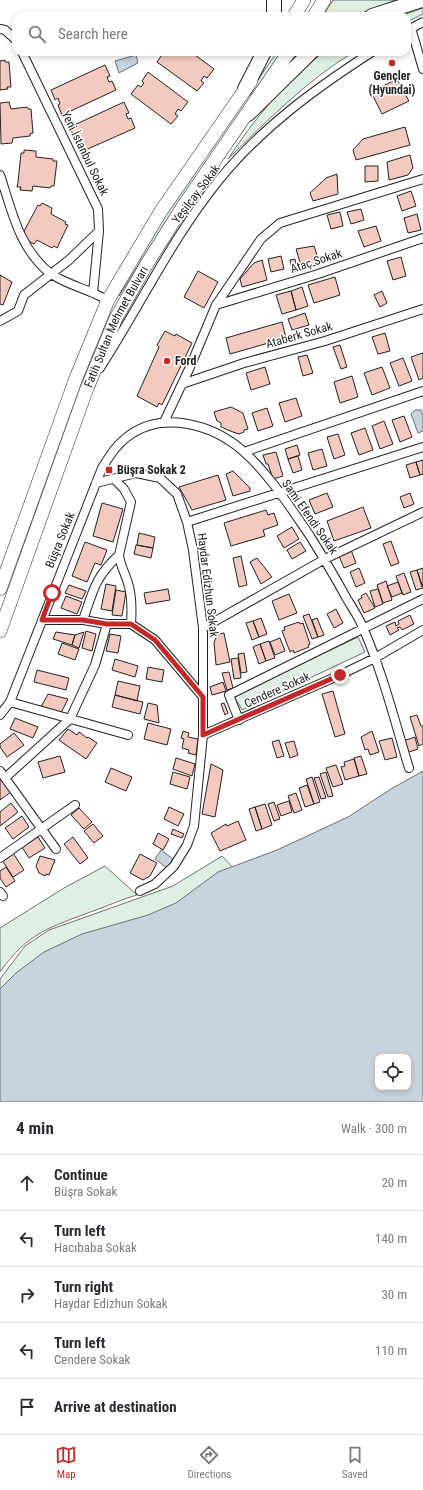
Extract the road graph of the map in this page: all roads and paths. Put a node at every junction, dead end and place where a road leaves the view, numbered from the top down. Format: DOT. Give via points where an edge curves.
graph roads {
  1 [pos="274,0"];
  2 [pos="304,0"];
  3 [pos="324,0"];
  4 [pos="422,0"];
  5 [pos="274,12"];
  6 [pos="296,12"];
  7 [pos="316,12"];
  8 [pos="384,12"];
  9 [pos="423,22"];
  10 [pos="411,28"];
  11 [pos="0,29"];
  12 [pos="411,35"];
  13 [pos="12,36"];
  14 [pos="24,56"];
  15 [pos="262,56"];
  16 [pos="267,56"];
  17 [pos="286,56"];
  18 [pos="306,56"];
  19 [pos="366,56"];
  20 [pos="423,69"];
  21 [pos="245,90"];
  22 [pos="248,114"];
  23 [pos="0,175"];
  24 [pos="423,179"];
  25 [pos="99,231"];
  26 [pos="423,238"];
  27 [pos="51,274"];
  28 [pos="92,293"];
  29 [pos="108,300"];
  30 [pos="216,305"];
  31 [pos="423,309"];
  32 [pos="0,321"];
  33 [pos="182,384"];
  34 [pos="86,391"];
  35 [pos="423,391"];
  36 [pos="164,422"];
  37 [pos="423,447"];
  38 [pos="244,452"];
  39 [pos="114,479"];
  40 [pos="96,483"];
  41 [pos="280,492"];
  42 [pos="423,512"];
  43 [pos="187,522"];
  44 [pos="119,555"];
  45 [pos="325,559"];
  46 [pos="0,589"];
  47 [pos="423,598"];
  48 [pos="42,620"];
  49 [pos="83,620"];
  50 [pos="107,624"];
  51 [pos="131,624"];
  52 [pos="203,628"];
  53 [pos="364,629"];
  54 [pos="0,630"];
  55 [pos="423,630"];
  56 [pos="375,658"];
  57 [pos="203,697"];
  58 [pos="10,702"];
  59 [pos="0,715"];
  60 [pos="70,719"];
  61 [pos="239,720"];
  62 [pos="128,735"];
  63 [pos="203,735"];
  64 [pos="409,768"];
  65 [pos="2,774"];
  66 [pos="75,805"];
  67 [pos="41,828"];
  68 [pos="56,849"];
  69 [pos="0,858"];
  70 [pos="140,892"];
  1 -- 5 [label="highway"];
  2 -- 6 [label="main road"];
  3 -- 7 [label="main road"];
  4 -- 8 [label="highway"];
  9 -- 10 [label="street"];
  11 -- 13 [label="street"];
  12 -- 20 [label="street"];
  14 -- 25 [label="street, Yeni İstanbul Sokak" via="98,209"];
  15 -- 21 [label="highway"];
  16 -- 21 [label="main road, Fatih Sultan Mehmet Bulvarı"];
  17 -- 22 [label="main road, Fatih Sultan Mehmet Bulvarı"];
  18 -- 22 [label="highway"];
  19 -- 34 [label="street, Yeşilçay Sokak" via="330,79 271,126 219,180 188,223"];
  21 -- 29 [label="main road, Fatih Sultan Mehmet Bulvarı" via="161,211"];
  22 -- 34 [label="main road, Fatih Sultan Mehmet Bulvarı" via="148,262 113,324"];
  23 -- 27 [label="street" via="19,235 32,255"];
  24 -- 30 [label="street" via="280,223 261,239"];
  25 -- 27 [label="street"];
  25 -- 28 [label="street, Yeni İstanbul Sokak"];
  26 -- 30 [label="street, Ataç Sokak"];
  27 -- 28 [label="street"];
  27 -- 32 [label="street" via="24,295 18,311"];
  28 -- 29 [label="street"];
  29 -- 46 [label="main road, Fatih Sultan Mehmet Bulvarı" via="76,378"];
  30 -- 33 [label="street"];
  31 -- 33 [label="street, Ataberk Sokak"];
  33 -- 36 [label="street"];
  34 -- 54 [label="main road, Fatih Sultan Mehmet Bulvarı"];
  35 -- 38 [label="street"];
  36 -- 38 [label="street, Sami Efendi Sokak" via="202,428 221,436"];
  36 -- 40 [label="street, Sami Efendi Sokak" via="148,426 127,437 114,450"];
  37 -- 41 [label="street"];
  38 -- 41 [label="street, Sami Efendi Sokak"];
  39 -- 40 [label="street, Haydar Edizhun Sokak"];
  39 -- 43 [label="street, Haydar Edizhun Sokak" via="136,474 160,478 177,494"];
  39 -- 44 [label="street" via="124,489 131,502"];
  40 -- 48 [label="street, Büşra Sokak"];
  41 -- 43 [label="street"];
  41 -- 45 [label="street, Sami Efendi Sokak"];
  42 -- 45 [label="street"];
  43 -- 52 [label="street, Haydar Edizhun Sokak"];
  44 -- 49 [label="street" via="97,579"];
  44 -- 51 [label="street" via="130,591"];
  45 -- 52 [label="street"];
  45 -- 53 [label="street, Sami Efendi Sokak"];
  47 -- 53 [label="street"];
  48 -- 49 [label="street"];
  48 -- 58 [label="street, Büşra Sokak"];
  49 -- 50 [label="street"];
  50 -- 51 [label="street"];
  50 -- 60 [label="street" via="95,664"];
  51 -- 57 [label="street" via="155,640"];
  52 -- 57 [label="street, Haydar Edizhun Sokak"];
  53 -- 56 [label="street, Sami Efendi Sokak"];
  53 -- 61 [label="street" via="228,695"];
  55 -- 56 [label="street, Cendere Sokak"];
  56 -- 61 [label="street, Cendere Sokak"];
  56 -- 64 [label="street, Sami Efendi Sokak"];
  57 -- 63 [label="street, Haydar Edizhun Sokak"];
  58 -- 59 [label="street, Büşra Sokak"];
  58 -- 60 [label="street"];
  60 -- 62 [label="street"];
  60 -- 65 [label="street"];
  61 -- 63 [label="street, Cendere Sokak"];
  63 -- 70 [label="street, Haydar Edizhun Sokak" via="194,826 187,845 167,874"];
  65 -- 67 [label="street"];
  66 -- 67 [label="street"];
  67 -- 68 [label="street"];
  67 -- 69 [label="street"];
}
